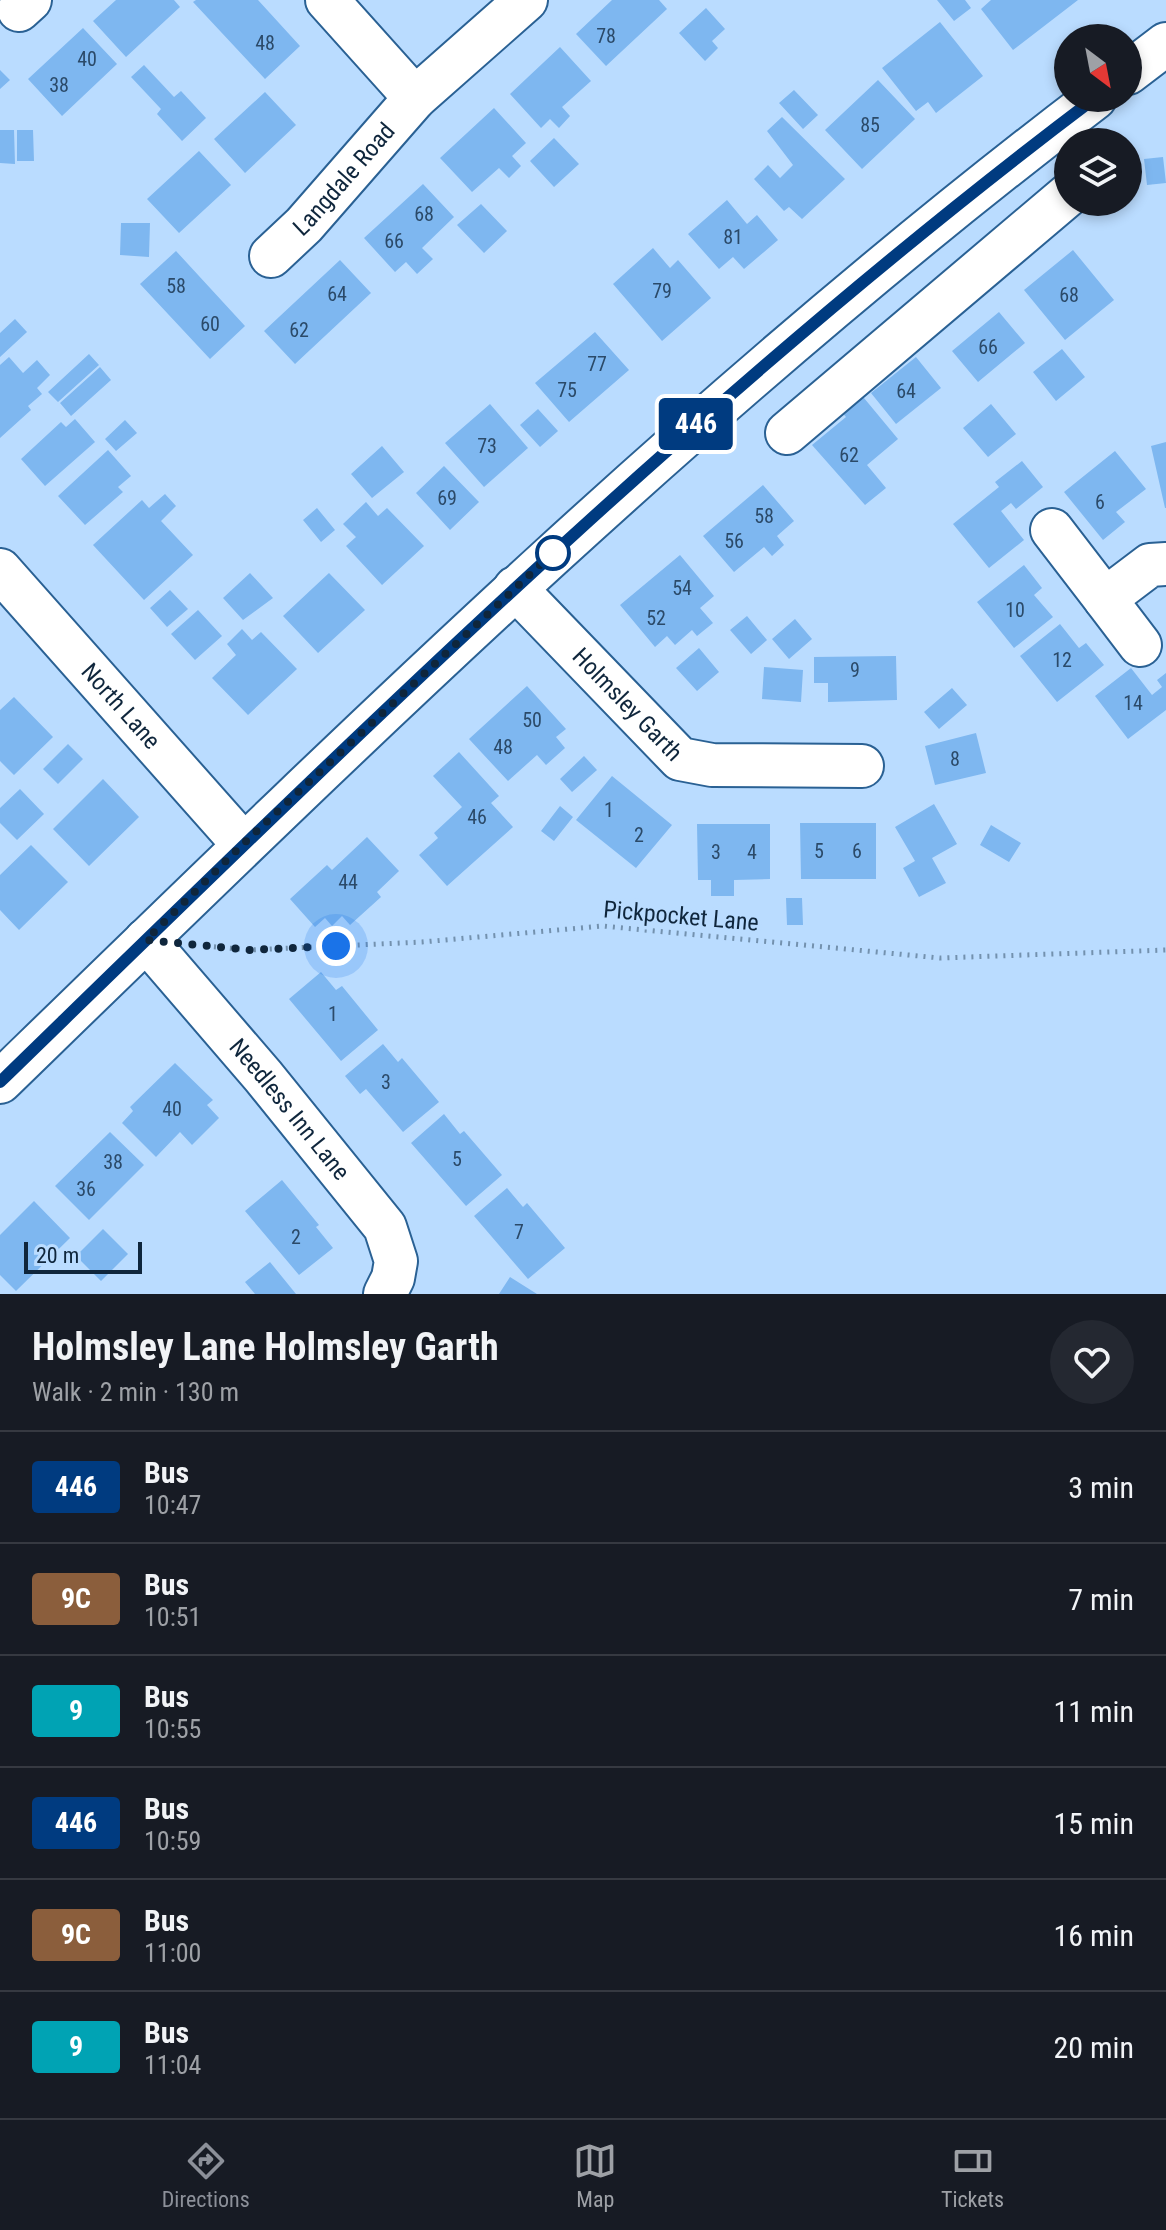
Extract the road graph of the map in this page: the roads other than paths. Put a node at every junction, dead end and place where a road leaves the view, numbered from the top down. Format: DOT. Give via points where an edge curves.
graph roads {
  1 [pos="327,0"];
  2 [pos="526,0"];
  3 [pos="1166,44"];
  4 [pos="1142,62"];
  5 [pos="415,98"];
  6 [pos="1077,112"];
  7 [pos="1054,207"];
  8 [pos="271,256"];
  9 [pos="892,258"];
  10 [pos="937,308"];
  11 [pos="787,433"];
  12 [pos="1052,530"];
  13 [pos="1166,564"];
  14 [pos="0,570"];
  15 [pos="515,588"];
  16 [pos="1105,599"];
  17 [pos="1140,645"];
  18 [pos="862,766"];
  19 [pos="243,844"];
  20 [pos="146,940"];
  21 [pos="0,1082"];
  22 [pos="385,1294"];
  1 -- 5 [label="street"];
  2 -- 5 [label="street, Langdale Road"];
  3 -- 4 [label="street"];
  5 -- 8 [label="street, Langdale Road"];
  6 -- 9 [label="street"];
  7 -- 10 [label="street"];
  9 -- 10 [label="street"];
  9 -- 15 [label="street" via="755,372"];
  10 -- 11 [label="street"];
  12 -- 16 [label="street"];
  13 -- 16 [label="street" via="1150,565"];
  14 -- 19 [label="street, North Lane"];
  15 -- 18 [label="street, Holmsley Garth" via="680,759 712,765"];
  15 -- 19 [label="street"];
  16 -- 17 [label="street"];
  19 -- 20 [label="street"];
  20 -- 21 [label="street"];
  20 -- 22 [label="street, Needless Inn Lane" via="385,1227 396,1261"];
}
